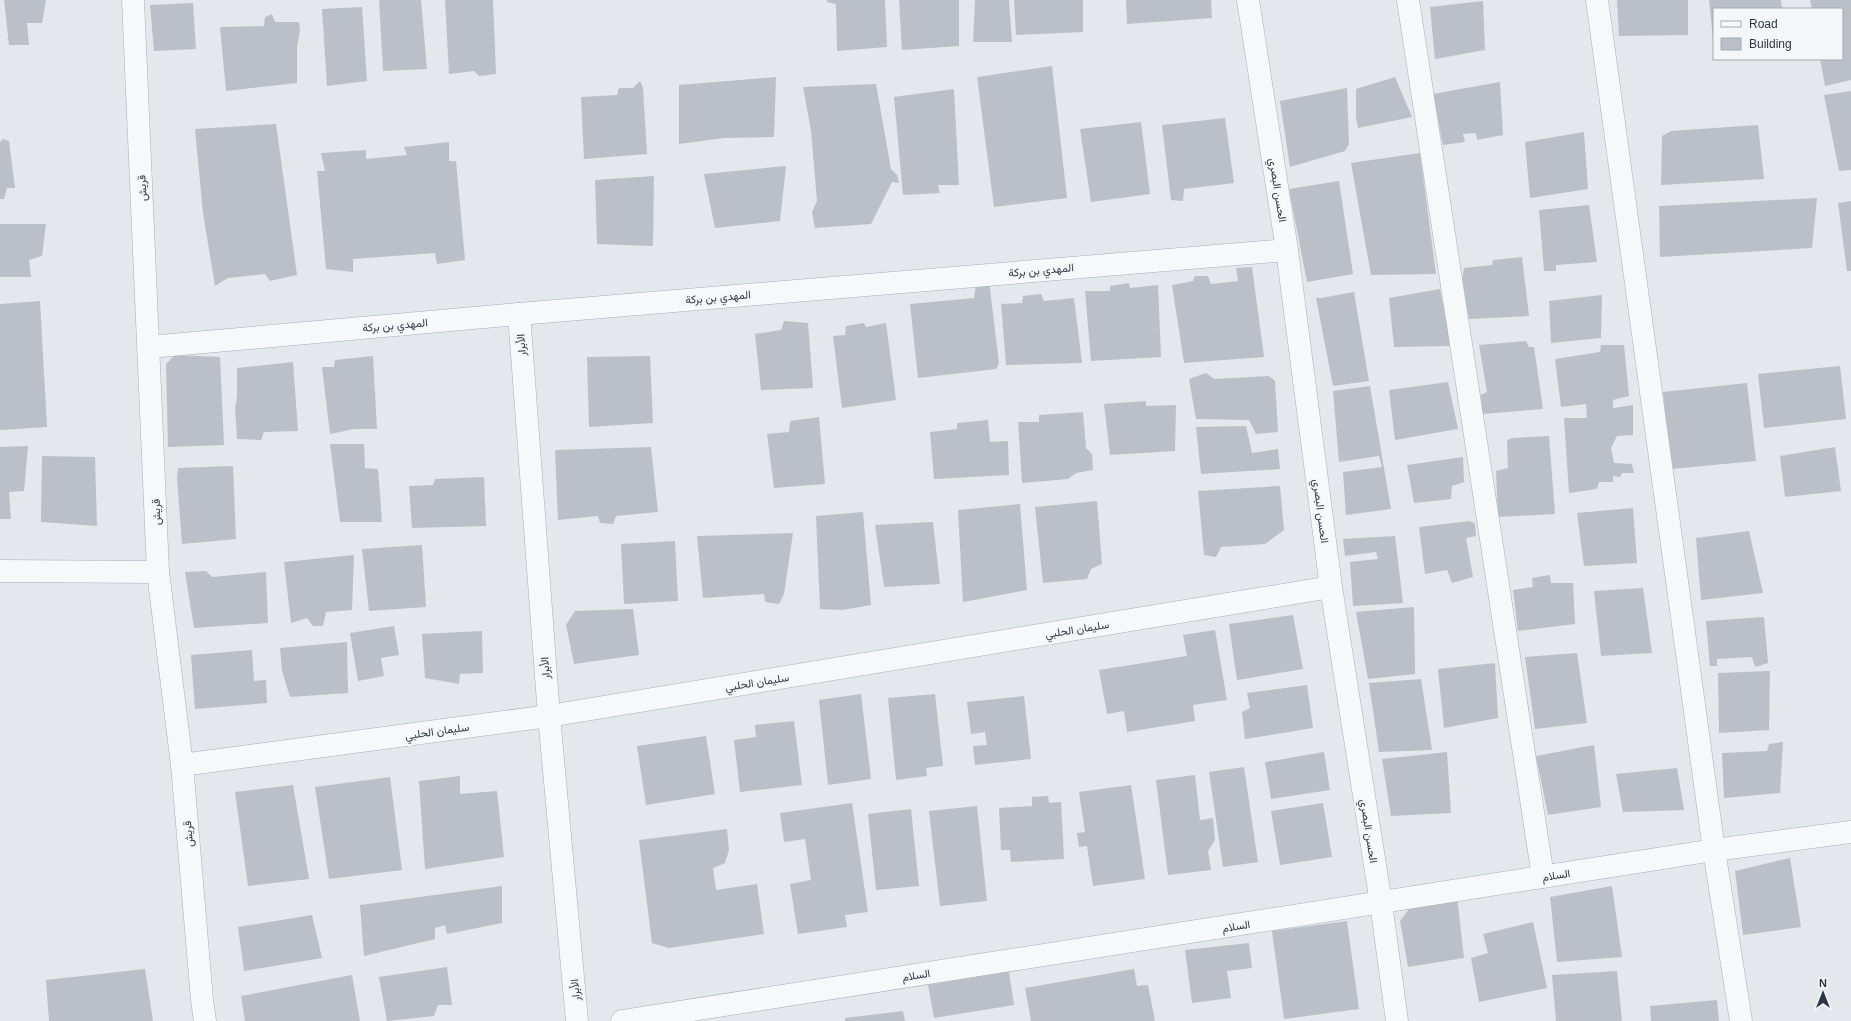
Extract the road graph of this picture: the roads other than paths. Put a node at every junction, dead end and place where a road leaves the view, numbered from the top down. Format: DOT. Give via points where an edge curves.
graph roads {
  1 [pos="133,0"];
  2 [pos="1248,0"];
  3 [pos="1408,0"];
  4 [pos="1597,0"];
  5 [pos="1287,250"];
  6 [pos="519,314"];
  7 [pos="149,347"];
  8 [pos="0,571"];
  9 [pos="158,572"];
  10 [pos="1331,587"];
  11 [pos="549,716"];
  12 [pos="182,766"];
  13 [pos="1851,832"];
  14 [pos="1714,850"];
  15 [pos="1543,877"];
  16 [pos="1381,903"];
  17 [pos="205,1021"];
  18 [pos="577,1021"];
  19 [pos="622,1021"];
  20 [pos="1397,1021"];
  21 [pos="1741,1021"];
  1 -- 7 [label="street, قريش"];
  2 -- 5 [label="street, الحسن البصري"];
  3 -- 15 [label="street"];
  4 -- 14 [label="street"];
  5 -- 6 [label="street, المهدي بن بركة"];
  5 -- 10 [label="street, الحسن البصري"];
  6 -- 7 [label="street, المهدي بن بركة"];
  6 -- 11 [label="street, الأبرار"];
  7 -- 9 [label="street, قريش"];
  8 -- 9 [label="street"];
  9 -- 12 [label="street, قريش"];
  10 -- 11 [label="street, سليمان الحلبي"];
  10 -- 16 [label="street, الحسن البصري"];
  11 -- 12 [label="street, سليمان الحلبي"];
  11 -- 18 [label="street, الأبرار"];
  12 -- 17 [label="street, قريش"];
  13 -- 14 [label="street, السلام"];
  14 -- 15 [label="street, السلام"];
  14 -- 21 [label="street"];
  15 -- 16 [label="street, السلام"];
  16 -- 19 [label="street, السلام"];
  16 -- 20 [label="street, الحسن البصري"];
}
